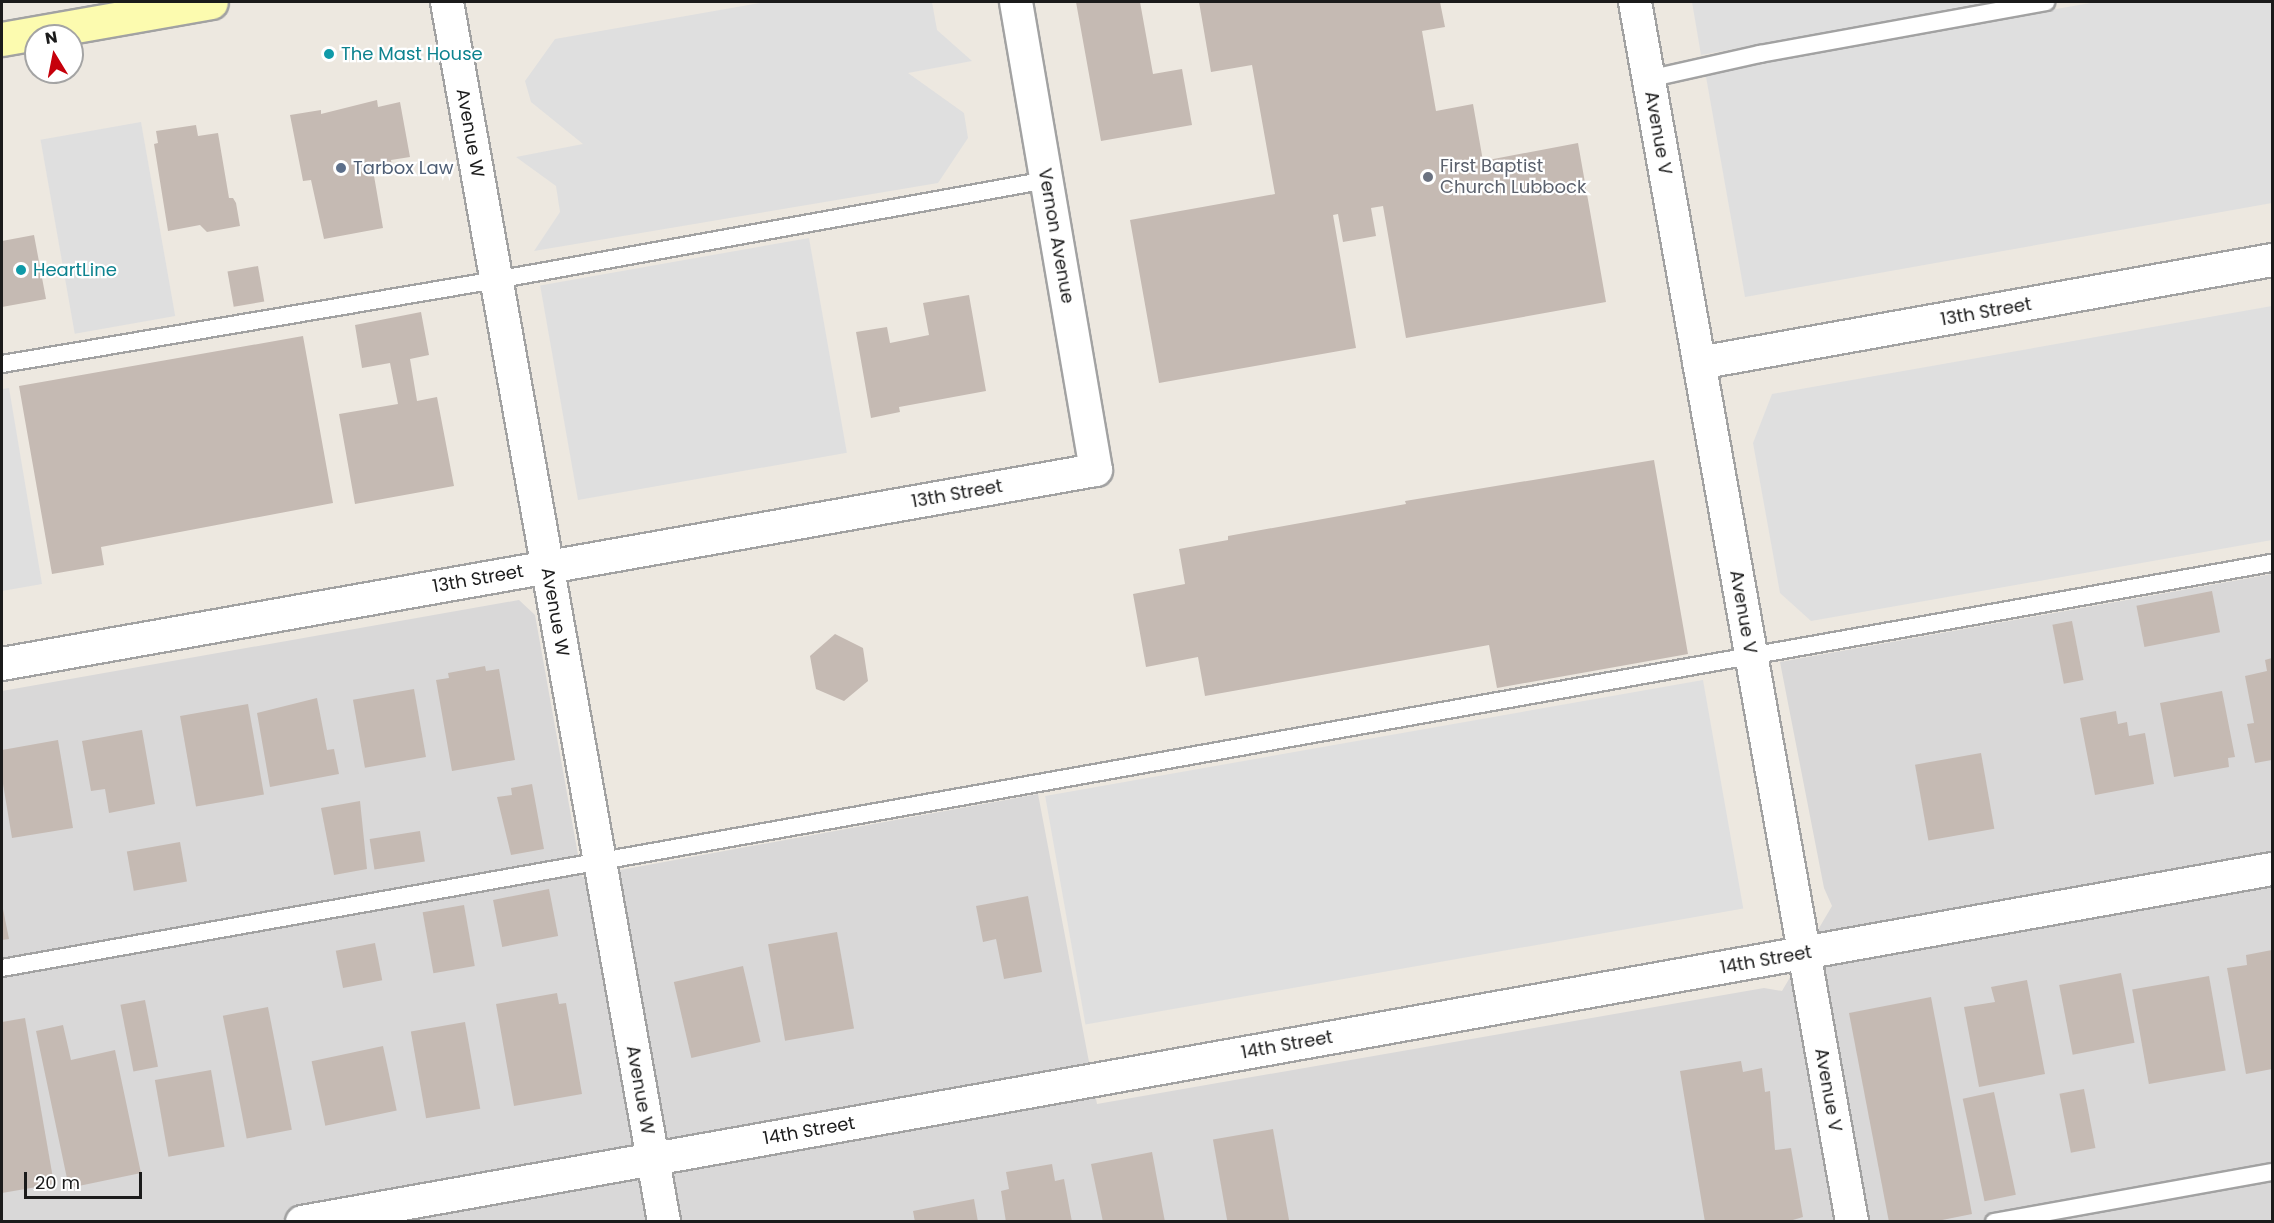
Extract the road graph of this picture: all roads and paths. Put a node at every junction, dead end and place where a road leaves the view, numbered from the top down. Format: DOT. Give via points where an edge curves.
graph roads {
  1 [pos="211,2"];
  2 [pos="447,2"];
  3 [pos="1017,2"];
  4 [pos="1635,2"];
  5 [pos="2046,2"];
  6 [pos="2,39"];
  7 [pos="1648,79"];
  8 [pos="1047,180"];
  9 [pos="2272,260"];
  10 [pos="496,280"];
  11 [pos="1699,363"];
  12 [pos="2,364"];
  13 [pos="1096,470"];
  14 [pos="2272,563"];
  15 [pos="547,567"];
  16 [pos="1751,656"];
  17 [pos="2,664"];
  18 [pos="599,860"];
  19 [pos="2272,869"];
  20 [pos="1803,953"];
  21 [pos="2,968"];
  22 [pos="652,1159"];
  23 [pos="2272,1172"];
  24 [pos="302,1221"];
  25 [pos="664,1221"];
  26 [pos="1852,1221"];
  27 [pos="1994,1221"];
  1 -- 6 [label="main road"];
  2 -- 10 [label="street, Avenue W"];
  3 -- 8 [label="street, Vernon Avenue"];
  4 -- 7 [label="street, Avenue V"];
  5 -- 7 [label="lane" via="1750,56"];
  7 -- 11 [label="street, Avenue V"];
  8 -- 10 [label="lane"];
  8 -- 13 [label="street, Vernon Avenue"];
  9 -- 11 [label="street, 13th Street"];
  10 -- 12 [label="lane"];
  10 -- 15 [label="street, Avenue W"];
  11 -- 16 [label="street, Avenue V"];
  13 -- 15 [label="street, 13th Street"];
  14 -- 16 [label="lane"];
  15 -- 17 [label="street, 13th Street"];
  15 -- 18 [label="street, Avenue W"];
  16 -- 18 [label="lane"];
  16 -- 20 [label="street, Avenue V"];
  18 -- 21 [label="lane"];
  18 -- 22 [label="street, Avenue W"];
  19 -- 20 [label="street, 14th Street"];
  20 -- 22 [label="street, 14th Street"];
  20 -- 26 [label="street, Avenue V"];
  22 -- 24 [label="street, 14th Street"];
  22 -- 25 [label="street, Avenue W"];
  23 -- 27 [label="lane"];
}
